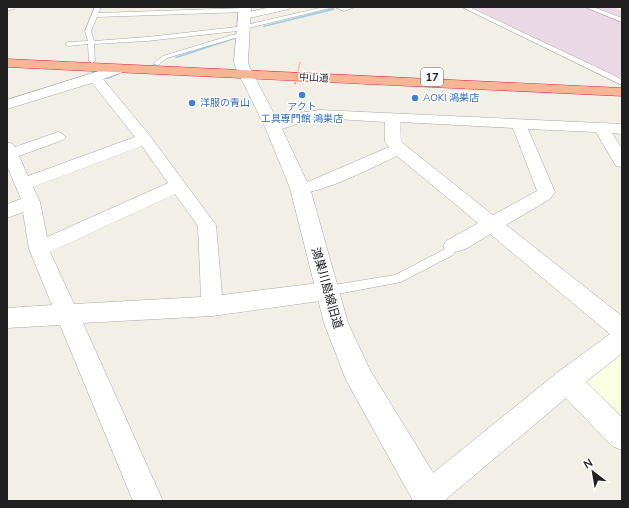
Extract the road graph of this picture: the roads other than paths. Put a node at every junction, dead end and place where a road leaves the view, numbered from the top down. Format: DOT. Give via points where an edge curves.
graph roads {
  1 [pos="10,7"];
  2 [pos="98,7"];
  3 [pos="285,7"];
  4 [pos="331,7"];
  5 [pos="338,7"];
  6 [pos="352,7"];
  7 [pos="465,7"];
  8 [pos="588,7"];
  9 [pos="7,8"];
  10 [pos="94,15"];
  11 [pos="244,19"];
  12 [pos="622,20"];
  13 [pos="91,42"];
  14 [pos="68,44"];
  15 [pos="7,57"];
  16 [pos="92,61"];
  17 [pos="7,63"];
  18 [pos="156,64"];
  19 [pos="118,69"];
  20 [pos="244,70"];
  21 [pos="95,78"];
  22 [pos="622,84"];
  23 [pos="622,92"];
  24 [pos="7,105"];
  25 [pos="392,118"];
  26 [pos="519,124"];
  27 [pos="273,127"];
  28 [pos="601,128"];
  29 [pos="622,129"];
  30 [pos="58,137"];
  31 [pos="145,139"];
  32 [pos="399,149"];
  33 [pos="8,152"];
  34 [pos="622,162"];
  35 [pos="22,184"];
  36 [pos="179,185"];
  37 [pos="300,188"];
  38 [pos="30,202"];
  39 [pos="7,211"];
  40 [pos="492,224"];
  41 [pos="453,246"];
  42 [pos="40,248"];
  43 [pos="327,291"];
  44 [pos="212,306"];
  45 [pos="68,315"];
  46 [pos="7,318"];
  47 [pos="622,330"];
  48 [pos="622,339"];
  49 [pos="567,381"];
  50 [pos="622,436"];
  51 [pos="429,499"];
  52 [pos="148,501"];
  1 -- 9 [label="street"];
  2 -- 10 [label="lane"];
  3 -- 11 [label="street"];
  4 -- 11 [label="lane"];
  5 -- 6 [label="lane"];
  7 -- 22 [label="lane" via="611,76"];
  8 -- 12 [label="lane"];
  10 -- 11 [label="lane"];
  10 -- 13 [label="lane" via="88,31"];
  11 -- 13 [label="lane" via="147,39"];
  11 -- 18 [label="lane" via="234,36 165,57"];
  11 -- 20 [label="street" via="240,61"];
  13 -- 14 [label="lane"];
  13 -- 16 [label="lane"];
  15 -- 16 [label="highway, 中山道 / 17"];
  16 -- 18 [label="highway, 中山道 / 17"];
  17 -- 19 [label="highway, 中山道 / 17"];
  18 -- 20 [label="highway, 中山道 / 17"];
  19 -- 20 [label="highway, 中山道 / 17"];
  19 -- 21 [label="street"];
  20 -- 22 [label="highway, 中山道 / 17"];
  20 -- 23 [label="highway, 中山道 / 17"];
  20 -- 27 [label="street, 鴻巣川島線旧道"];
  21 -- 24 [label="street"];
  21 -- 31 [label="street"];
  25 -- 26 [label="street"];
  25 -- 27 [label="street" via="315,114"];
  25 -- 32 [label="street" via="393,142"];
  26 -- 28 [label="street"];
  26 -- 40 [label="street" via="546,192"];
  27 -- 37 [label="street, 鴻巣川島線旧道"];
  28 -- 29 [label="street"];
  28 -- 34 [label="street"];
  30 -- 33 [label="street"];
  31 -- 35 [label="street"];
  31 -- 36 [label="street"];
  32 -- 37 [label="street" via="312,186"];
  32 -- 40 [label="street"];
  33 -- 35 [label="street"];
  35 -- 38 [label="street"];
  36 -- 42 [label="street"];
  36 -- 44 [label="street" via="207,225"];
  37 -- 43 [label="street, 鴻巣川島線旧道"];
  38 -- 39 [label="street"];
  38 -- 42 [label="street"];
  40 -- 41 [label="street"];
  40 -- 47 [label="street"];
  41 -- 43 [label="lane" via="449,252 397,279"];
  42 -- 45 [label="street"];
  43 -- 44 [label="street"];
  43 -- 51 [label="street, 鴻巣川島線旧道" via="336,323 360,380"];
  44 -- 45 [label="street"];
  45 -- 46 [label="street"];
  45 -- 52 [label="street"];
  48 -- 49 [label="street"];
  49 -- 50 [label="street"];
  49 -- 51 [label="street"];
}
